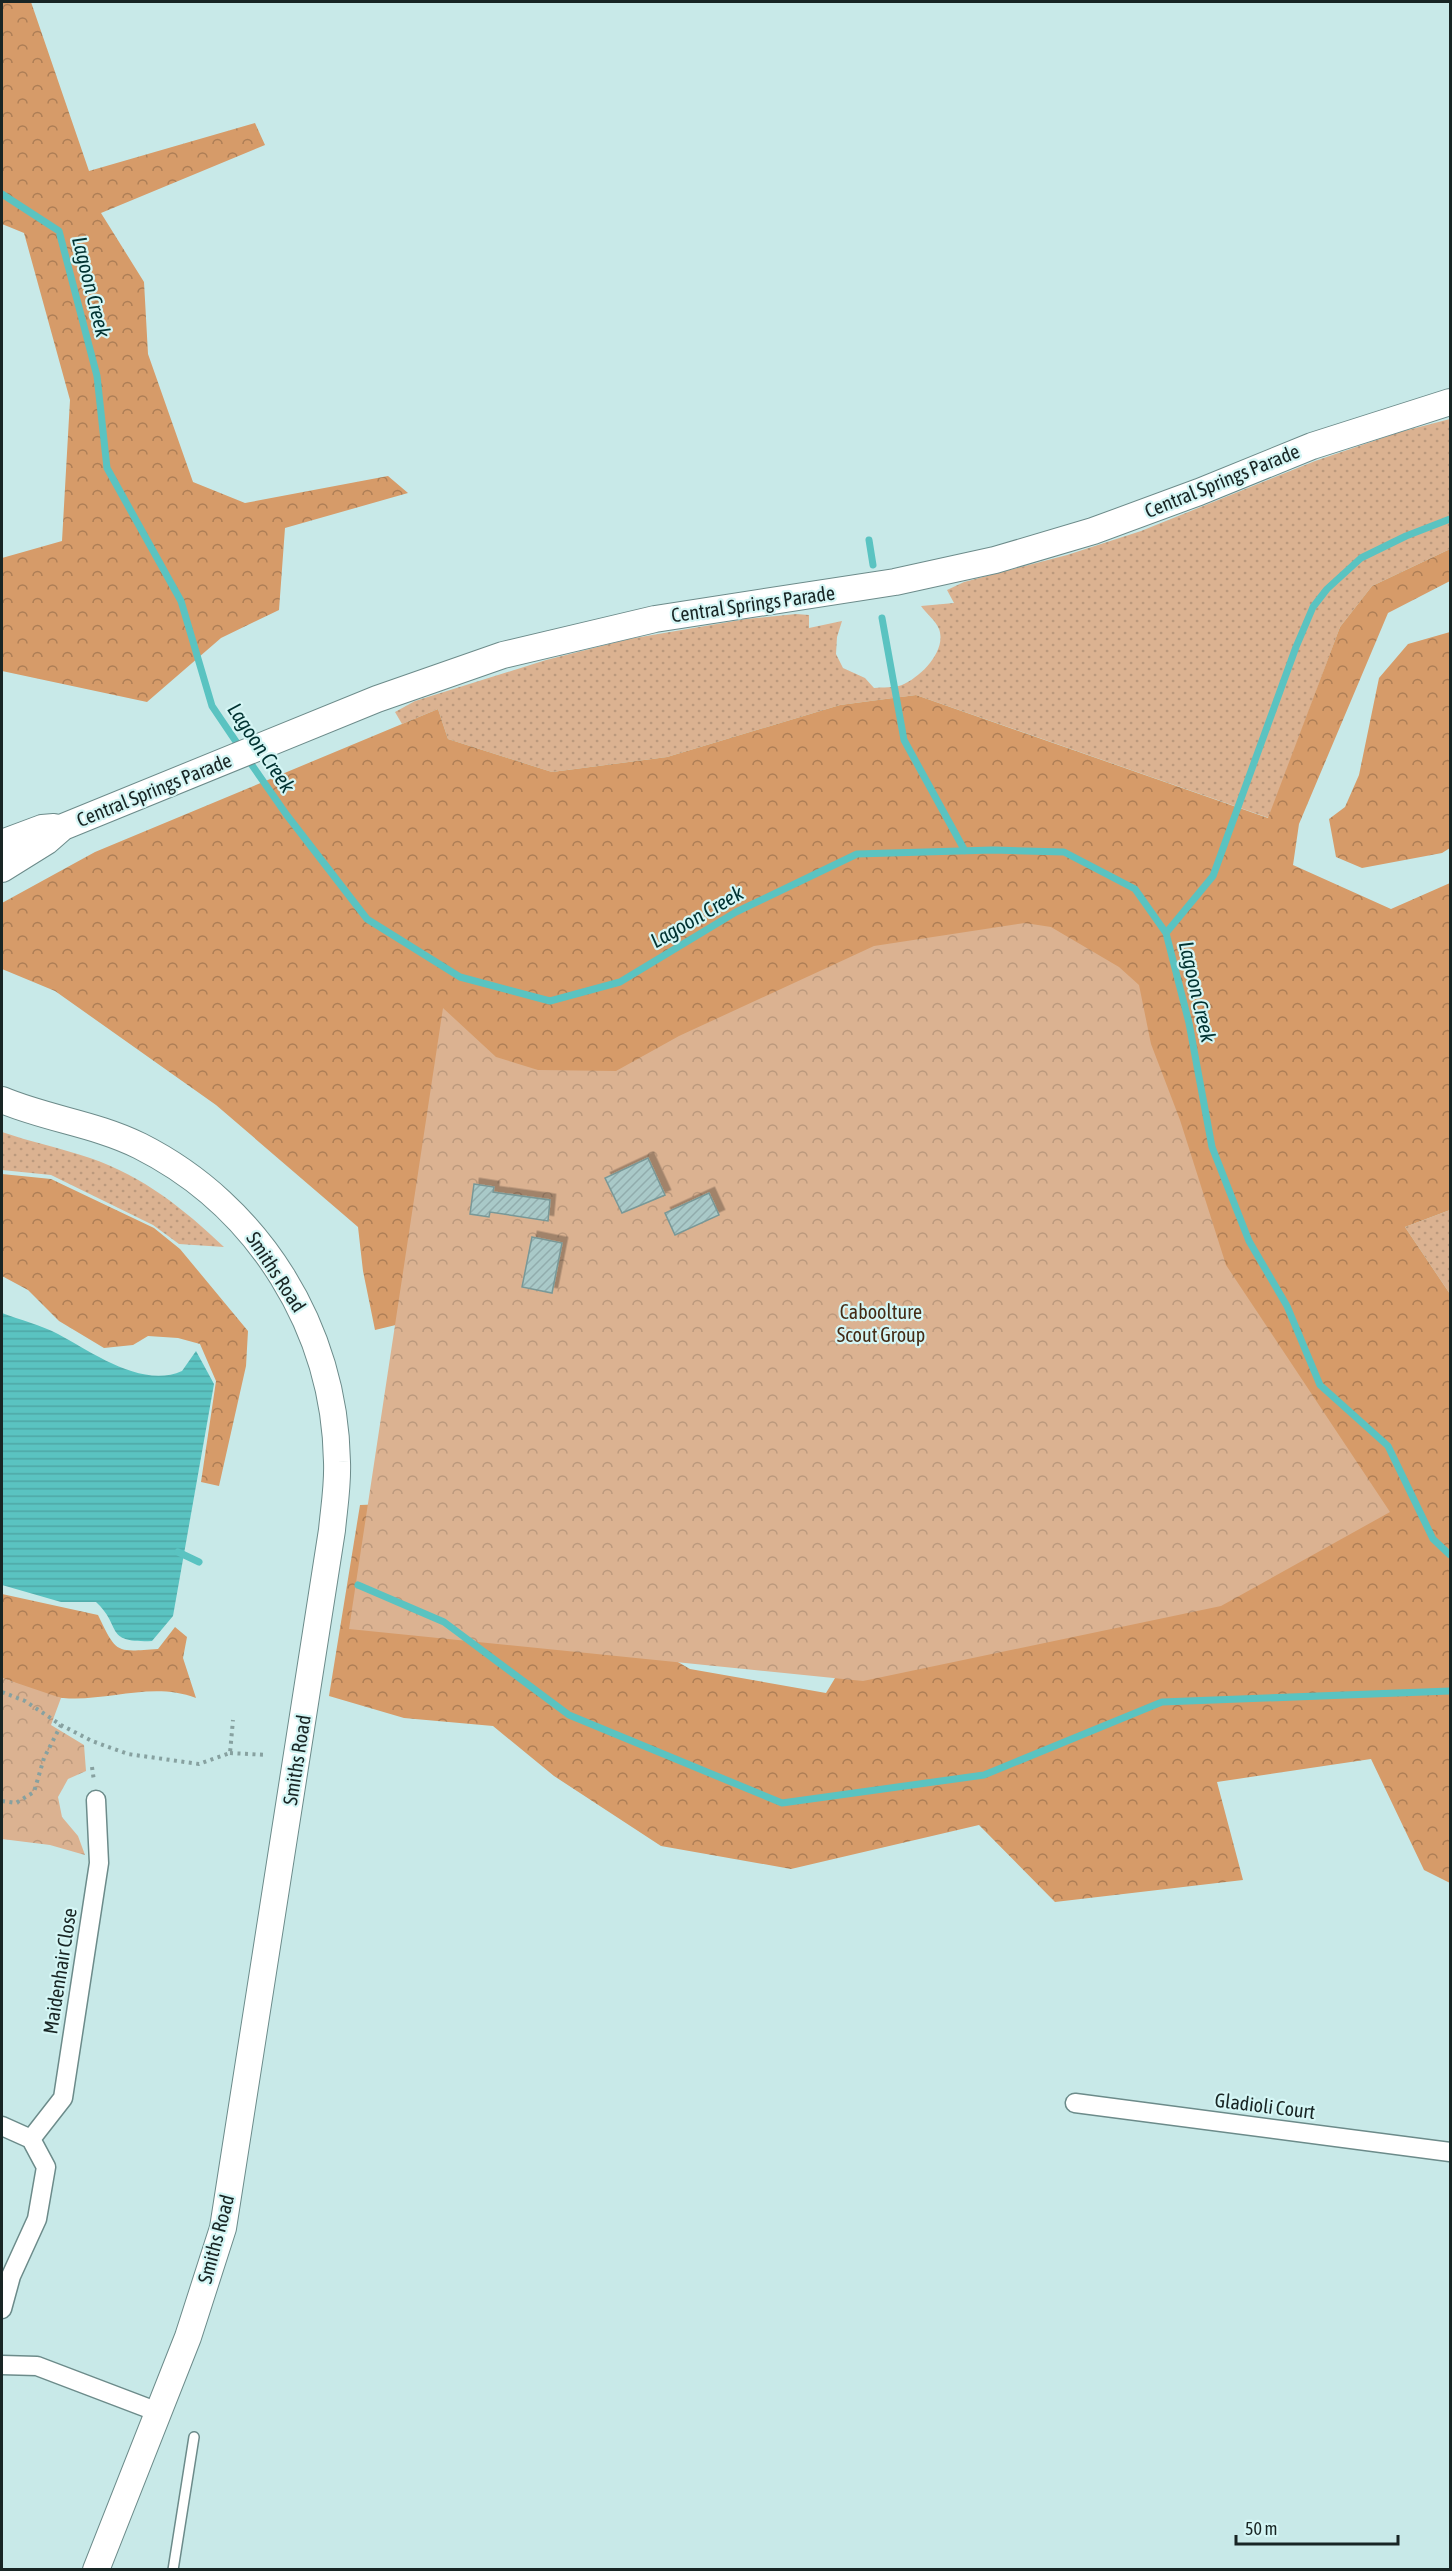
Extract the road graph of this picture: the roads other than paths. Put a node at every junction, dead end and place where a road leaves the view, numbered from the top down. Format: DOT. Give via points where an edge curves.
graph roads {
  1 [pos="1450,402"];
  2 [pos="63,827"];
  3 [pos="2,843"];
  4 [pos="2,869"];
  5 [pos="2,1100"];
  6 [pos="96,1800"];
  7 [pos="1075,2103"];
  8 [pos="2,2126"];
  9 [pos="31,2139"];
  10 [pos="1450,2152"];
  11 [pos="2,2308"];
  12 [pos="2,2360"];
  13 [pos="158,2412"];
  14 [pos="194,2437"];
  15 [pos="96,2570"];
  16 [pos="173,2570"];
  1 -- 2 [label="main road, Central Springs Parade" via="1312,446 1146,512 1041,547 896,582 712,609 503,655 413,685"];
  2 -- 3 [label="main road, Central Springs Parade" via="42,828"];
  2 -- 4 [label="main road, Central Springs Parade"];
  5 -- 13 [label="main road, Smiths Road" via="139,1146 185,1172 231,1210 268,1253 296,1298 318,1349 332,1404 337,1463 332,1530 225,2217 188,2337"];
  6 -- 9 [label="street, Maidenhair Close" via="99,1863 63,2098"];
  7 -- 10 [label="street, Gladioli Court"];
  8 -- 9 [label="street"];
  9 -- 11 [label="street" via="46,2167 37,2218 11,2276"];
  12 -- 13 [label="street" via="37,2366"];
  13 -- 15 [label="main road, Smiths Road"];
  14 -- 16 [label="lane"];
}
